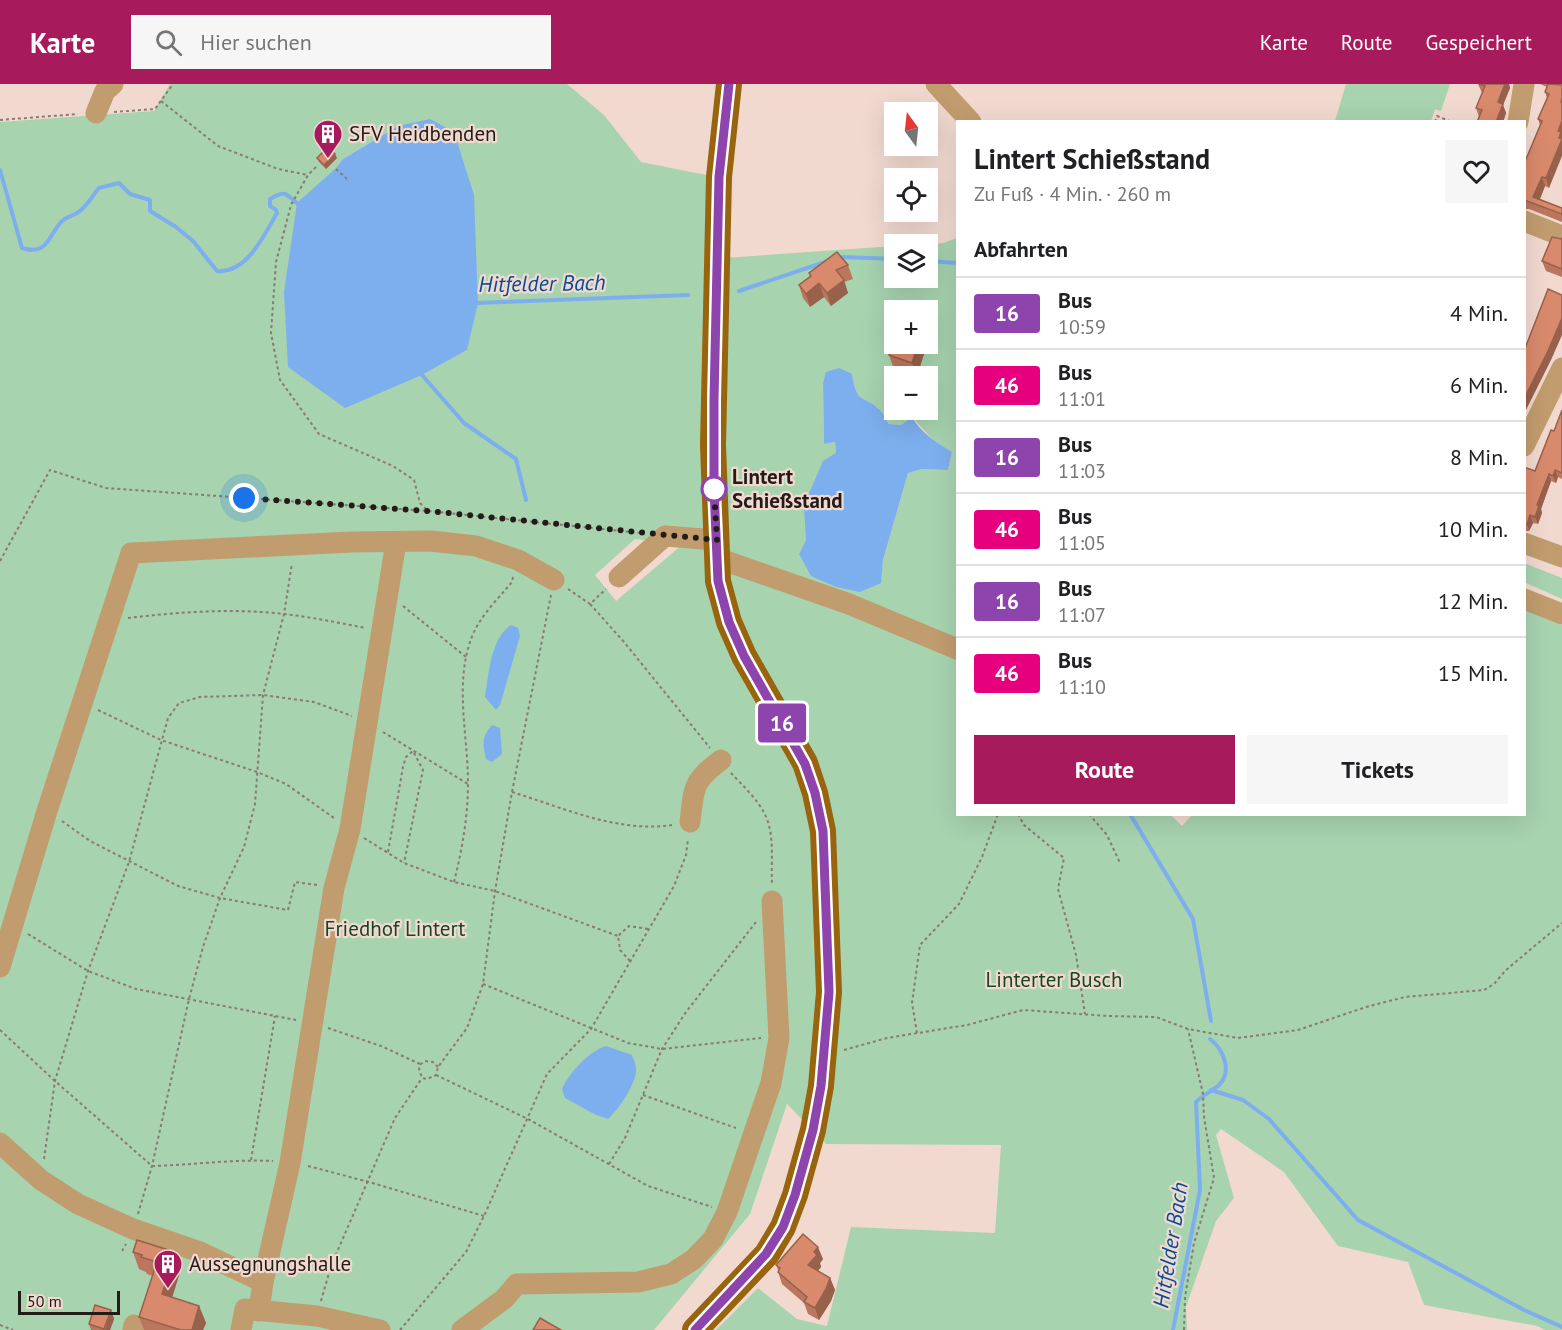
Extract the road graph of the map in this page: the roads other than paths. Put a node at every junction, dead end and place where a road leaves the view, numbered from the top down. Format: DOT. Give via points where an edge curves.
graph roads {
  1 [pos="112,84"];
  2 [pos="729,84"];
  3 [pos="936,84"];
  4 [pos="1524,84"];
  5 [pos="96,113"];
  6 [pos="969,120"];
  7 [pos="1518,120"];
  8 [pos="1526,222"];
  9 [pos="1562,236"];
  10 [pos="1562,368"];
  11 [pos="1526,442"];
  12 [pos="396,542"];
  13 [pos="1526,544"];
  14 [pos="717,549"];
  15 [pos="1562,557"];
  16 [pos="619,577"];
  17 [pos="554,580"];
  18 [pos="1526,599"];
  19 [pos="1562,614"];
  20 [pos="956,649"];
  21 [pos="721,760"];
  22 [pos="690,822"];
  23 [pos="772,901"];
  24 [pos="0,967"];
  25 [pos="0,1143"];
  26 [pos="263,1282"];
  27 [pos="259,1311"];
  28 [pos="241,1330"];
  29 [pos="380,1330"];
  30 [pos="462,1330"];
  31 [pos="695,1330"];
  1 -- 5 [label="street"];
  2 -- 14 [label="main road" via="719,177 713,445"];
  3 -- 6 [label="street"];
  4 -- 7 [label="street"];
  8 -- 9 [label="street"];
  10 -- 11 [label="street"];
  12 -- 17 [label="street" via="476,546 518,560"];
  12 -- 24 [label="street" via="131,553"];
  12 -- 26 [label="street" via="350,830 334,888 290,1162"];
  13 -- 15 [label="street"];
  14 -- 16 [label="street" via="665,536"];
  14 -- 20 [label="street"];
  14 -- 31 [label="main road" via="718,581 729,622 805,764 815,793 823,831 829,992 813,1130 783,1227 766,1254"];
  18 -- 19 [label="street"];
  21 -- 22 [label="street" via="703,773 694,788"];
  23 -- 30 [label="street" via="779,1038 771,1083 727,1212 713,1239 694,1259 670,1274 638,1282 521,1281"];
  25 -- 26 [label="street" via="41,1180 78,1204 200,1252"];
  26 -- 27 [label="street"];
  27 -- 28 [label="street" via="245,1309"];
  27 -- 29 [label="street" via="317,1316"];
}
